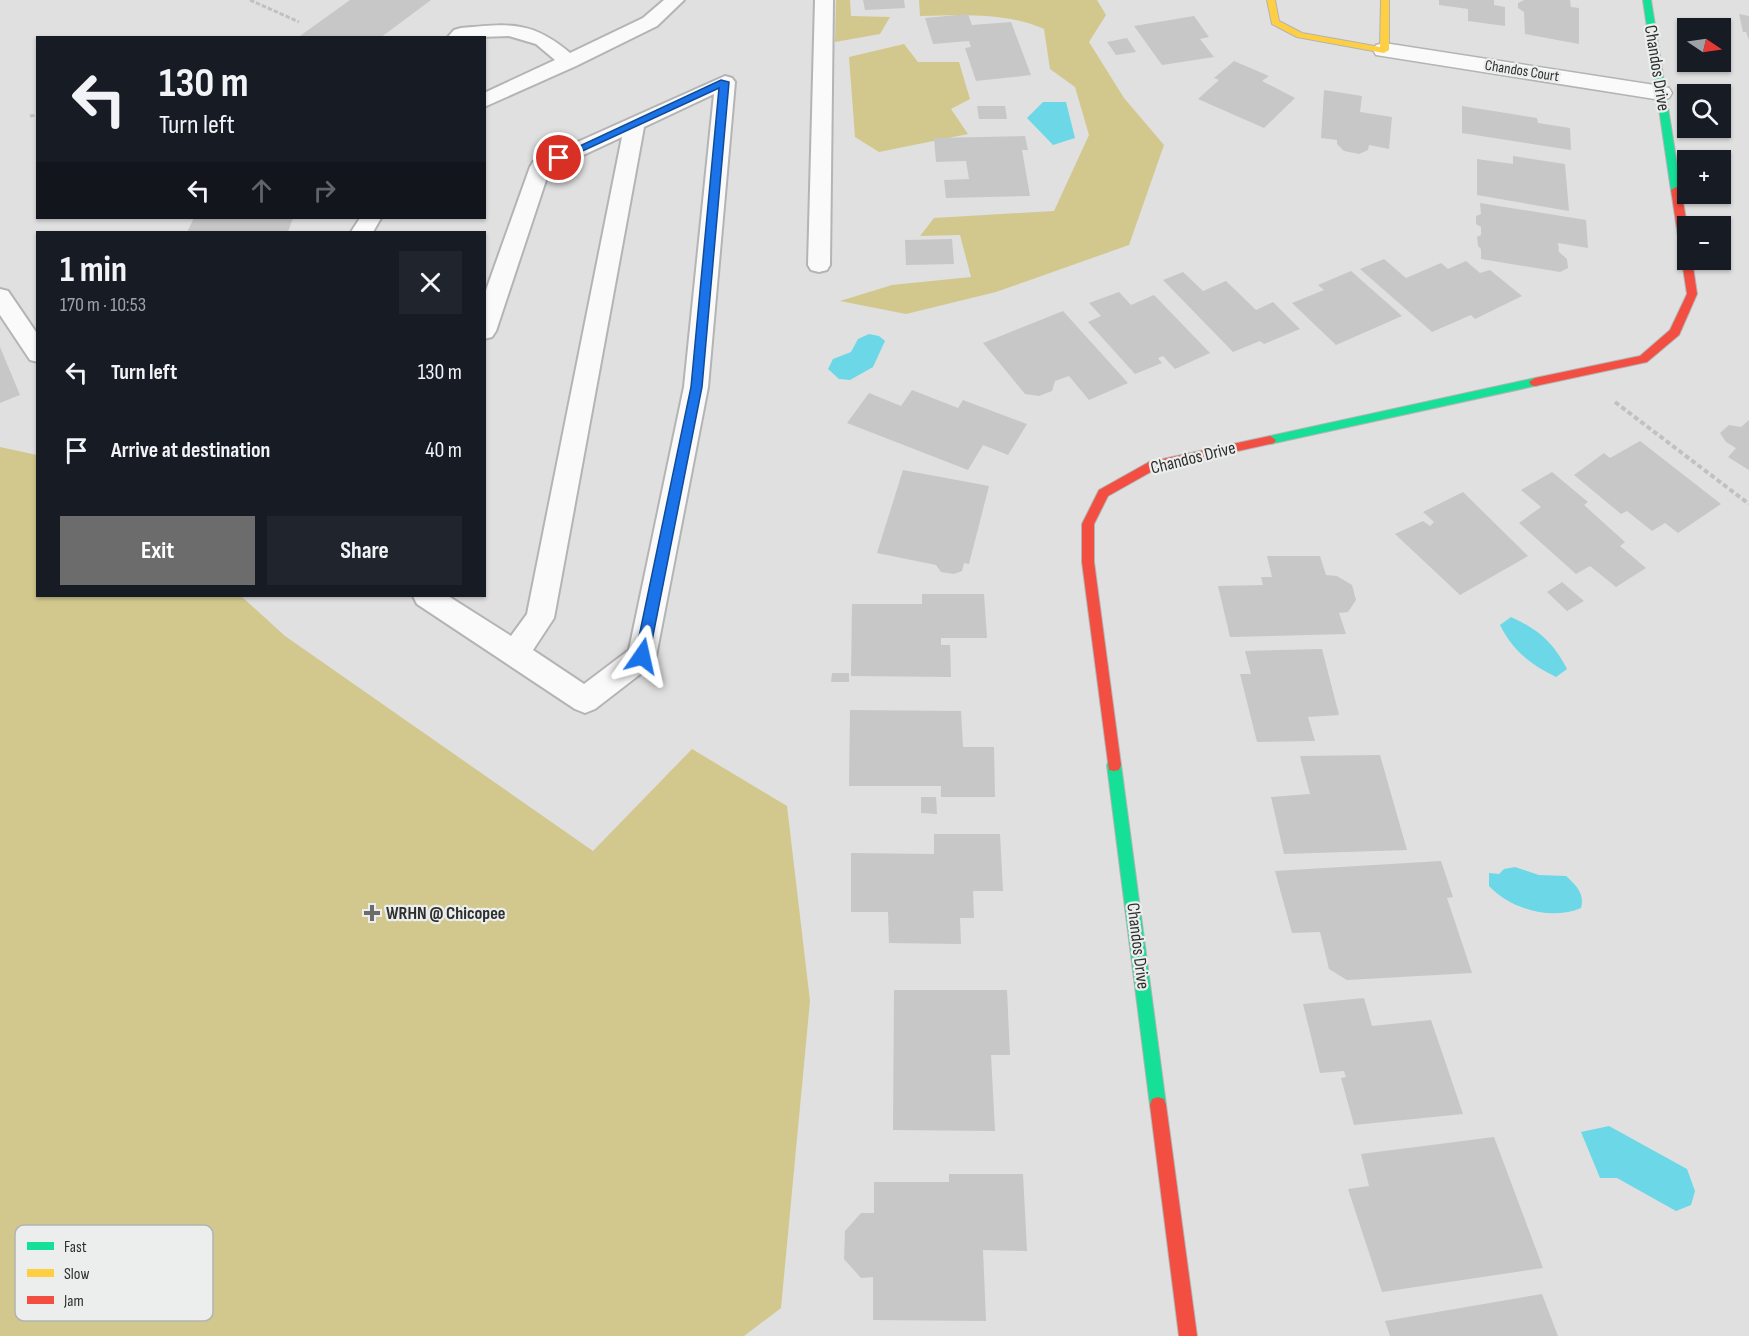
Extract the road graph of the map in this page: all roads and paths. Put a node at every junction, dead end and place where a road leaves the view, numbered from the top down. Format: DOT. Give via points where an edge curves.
graph roads {
  1 [pos="250,0"];
  2 [pos="675,0"];
  3 [pos="824,0"];
  4 [pos="1271,0"];
  5 [pos="1384,0"];
  6 [pos="1647,0"];
  7 [pos="258,1"];
  8 [pos="299,22"];
  9 [pos="458,36"];
  10 [pos="1384,50"];
  11 [pos="570,62"];
  12 [pos="1661,93"];
  13 [pos="486,100"];
  14 [pos="36,115"];
  15 [pos="30,116"];
  16 [pos="635,123"];
  17 [pos="819,265"];
  18 [pos="0,297"];
  19 [pos="486,325"];
  20 [pos="36,351"];
  21 [pos="1576,373"];
  22 [pos="1749,504"];
  23 [pos="429,597"];
  24 [pos="515,653"];
  25 [pos="1188,1336"];
  1 -- 7 [label="path"];
  2 -- 11 [label="lane" via="650,22"];
  3 -- 17 [label="lane"];
  4 -- 10 [label="street, Chandos Court" via="1275,22 1300,34"];
  5 -- 10 [label="street"];
  6 -- 12 [label="street, Chandos Drive"];
  7 -- 8 [label="path"];
  9 -- 11 [label="lane" via="510,30 543,40"];
  10 -- 12 [label="street, Chandos Court"];
  11 -- 13 [label="lane"];
  12 -- 21 [label="street, Chandos Drive" via="1692,294 1682,325 1667,343 1643,359"];
  14 -- 15 [label="path"];
  16 -- 19 [label="lane" via="540,167"];
  16 -- 24 [label="lane" via="540,618"];
  16 -- 24 [label="lane" via="725,82 696,387 642,656 585,700"];
  18 -- 20 [label="lane"];
  21 -- 22 [label="path"];
  21 -- 25 [label="street, Chandos Drive" via="1153,465 1103,493 1088,524 1088,562"];
  23 -- 24 [label="lane"];
}
